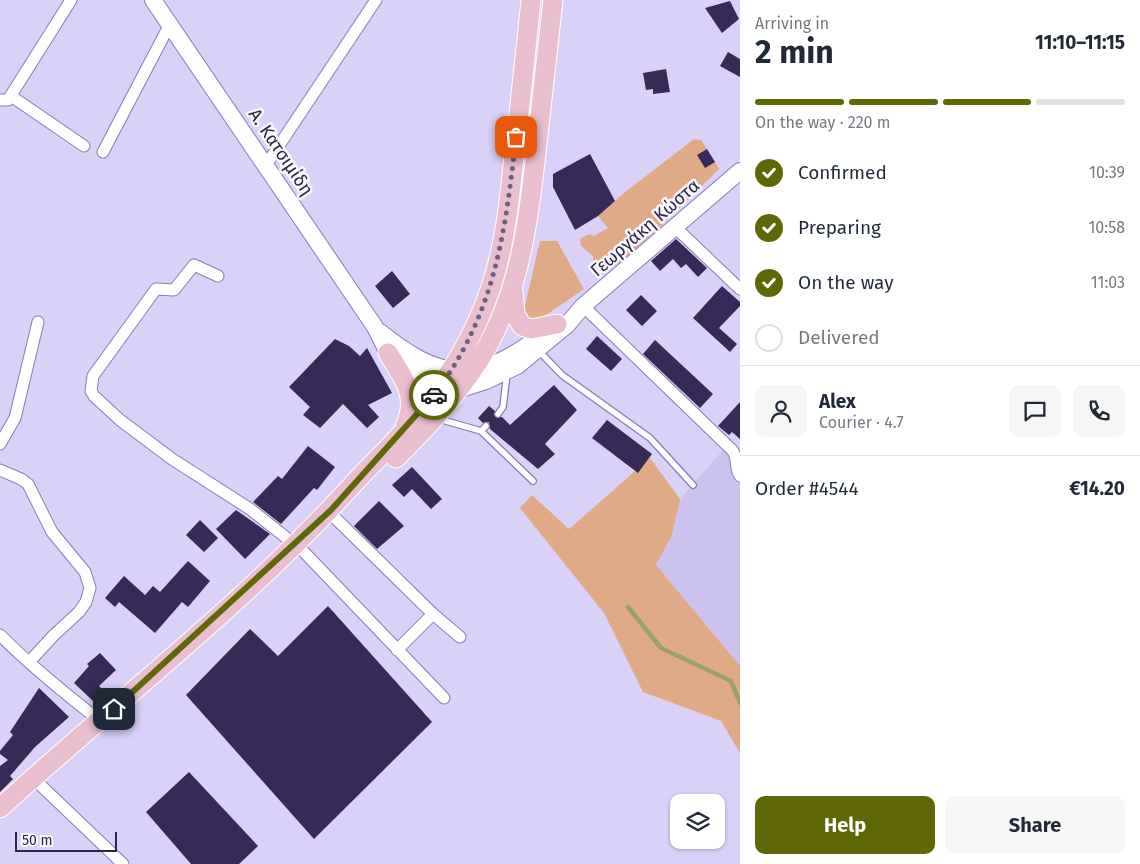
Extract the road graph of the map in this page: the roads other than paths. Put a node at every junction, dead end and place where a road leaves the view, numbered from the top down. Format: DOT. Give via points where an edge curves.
graph roads {
  1 [pos="71,0"];
  2 [pos="153,0"];
  3 [pos="376,0"];
  4 [pos="531,0"];
  5 [pos="553,0"];
  6 [pos="170,24"];
  7 [pos="6,98"];
  8 [pos="84,146"];
  9 [pos="102,152"];
  10 [pos="266,165"];
  11 [pos="740,171"];
  12 [pos="676,228"];
  13 [pos="218,276"];
  14 [pos="515,278"];
  15 [pos="740,289"];
  16 [pos="579,310"];
  17 [pos="38,322"];
  18 [pos="557,324"];
  19 [pos="375,327"];
  20 [pos="538,349"];
  21 [pos="388,353"];
  22 [pos="443,368"];
  23 [pos="508,370"];
  24 [pos="470,372"];
  25 [pos="449,388"];
  26 [pos="498,414"];
  27 [pos="434,418"];
  28 [pos="402,433"];
  29 [pos="0,444"];
  30 [pos="0,470"];
  31 [pos="740,476"];
  32 [pos="534,481"];
  33 [pos="694,485"];
  34 [pos="330,511"];
  35 [pos="294,544"];
  36 [pos="433,614"];
  37 [pos="0,636"];
  38 [pos="460,637"];
  39 [pos="0,648"];
  40 [pos="397,650"];
  41 [pos="30,661"];
  42 [pos="39,672"];
  43 [pos="444,698"];
  44 [pos="100,722"];
  45 [pos="33,778"];
  46 [pos="1,806"];
  47 [pos="123,864"];
  1 -- 7 [label="street"];
  2 -- 6 [label="main road, Α. Κατσιμίδη"];
  3 -- 10 [label="street"];
  4 -- 22 [label="main road" via="505,230 491,288 461,354"];
  5 -- 14 [label="main road" via="532,192"];
  6 -- 9 [label="street"];
  6 -- 10 [label="main road, Α. Κατσιμίδη"];
  7 -- 8 [label="street"];
  10 -- 19 [label="main road, Α. Κατσιμίδη"];
  11 -- 12 [label="main road, Γεωργάκη Κώστα"];
  12 -- 15 [label="street"];
  12 -- 16 [label="main road, Γεωργάκη Κώστα"];
  13 -- 35 [label="street" via="194,265 174,290 156,289 93,376 91,391 100,403 140,436 250,509"];
  14 -- 18 [label="main road" via="513,304 519,324 531,329"];
  14 -- 24 [label="main road" via="495,332"];
  16 -- 18 [label="main road, Γεωργάκη Κώστα"];
  16 -- 20 [label="main road, Γεωργάκη Κώστα" via="567,325"];
  16 -- 31 [label="street" via="732,450"];
  17 -- 29 [label="street" via="15,418"];
  18 -- 24 [label="main road, Γεωργάκη Κώστα" via="501,361"];
  19 -- 21 [label="main road, Α. Κατσιμίδη"];
  19 -- 22 [label="main road, Α. Κατσιμίδη" via="408,353"];
  20 -- 23 [label="main road, Γεωργάκη Κώστα"];
  20 -- 33 [label="lane" via="562,375 650,438"];
  21 -- 25 [label="main road, Α. Κατσιμίδη" via="400,365"];
  21 -- 28 [label="main road" via="410,392 412,409"];
  22 -- 24 [label="main road, Α. Κατσιμίδη"];
  22 -- 25 [label="main road"];
  23 -- 25 [label="main road, Γεωργάκη Κώστα" via="486,381"];
  23 -- 26 [label="lane" via="503,407"];
  24 -- 25 [label="main road"];
  25 -- 27 [label="main road"];
  25 -- 28 [label="main road"];
  27 -- 32 [label="lane" via="484,428"];
  27 -- 34 [label="main road" via="370,481"];
  28 -- 34 [label="main road"];
  30 -- 41 [label="street" via="28,484 52,532 89,579 89,594 79,612"];
  34 -- 35 [label="main road"];
  34 -- 36 [label="street"];
  35 -- 40 [label="street" via="323,569"];
  35 -- 44 [label="main road"];
  36 -- 38 [label="street"];
  36 -- 40 [label="street"];
  37 -- 41 [label="street"];
  39 -- 42 [label="street"];
  40 -- 43 [label="street"];
  41 -- 42 [label="street"];
  42 -- 44 [label="street"];
  44 -- 45 [label="main road"];
  45 -- 46 [label="main road"];
  45 -- 47 [label="street"];
}
